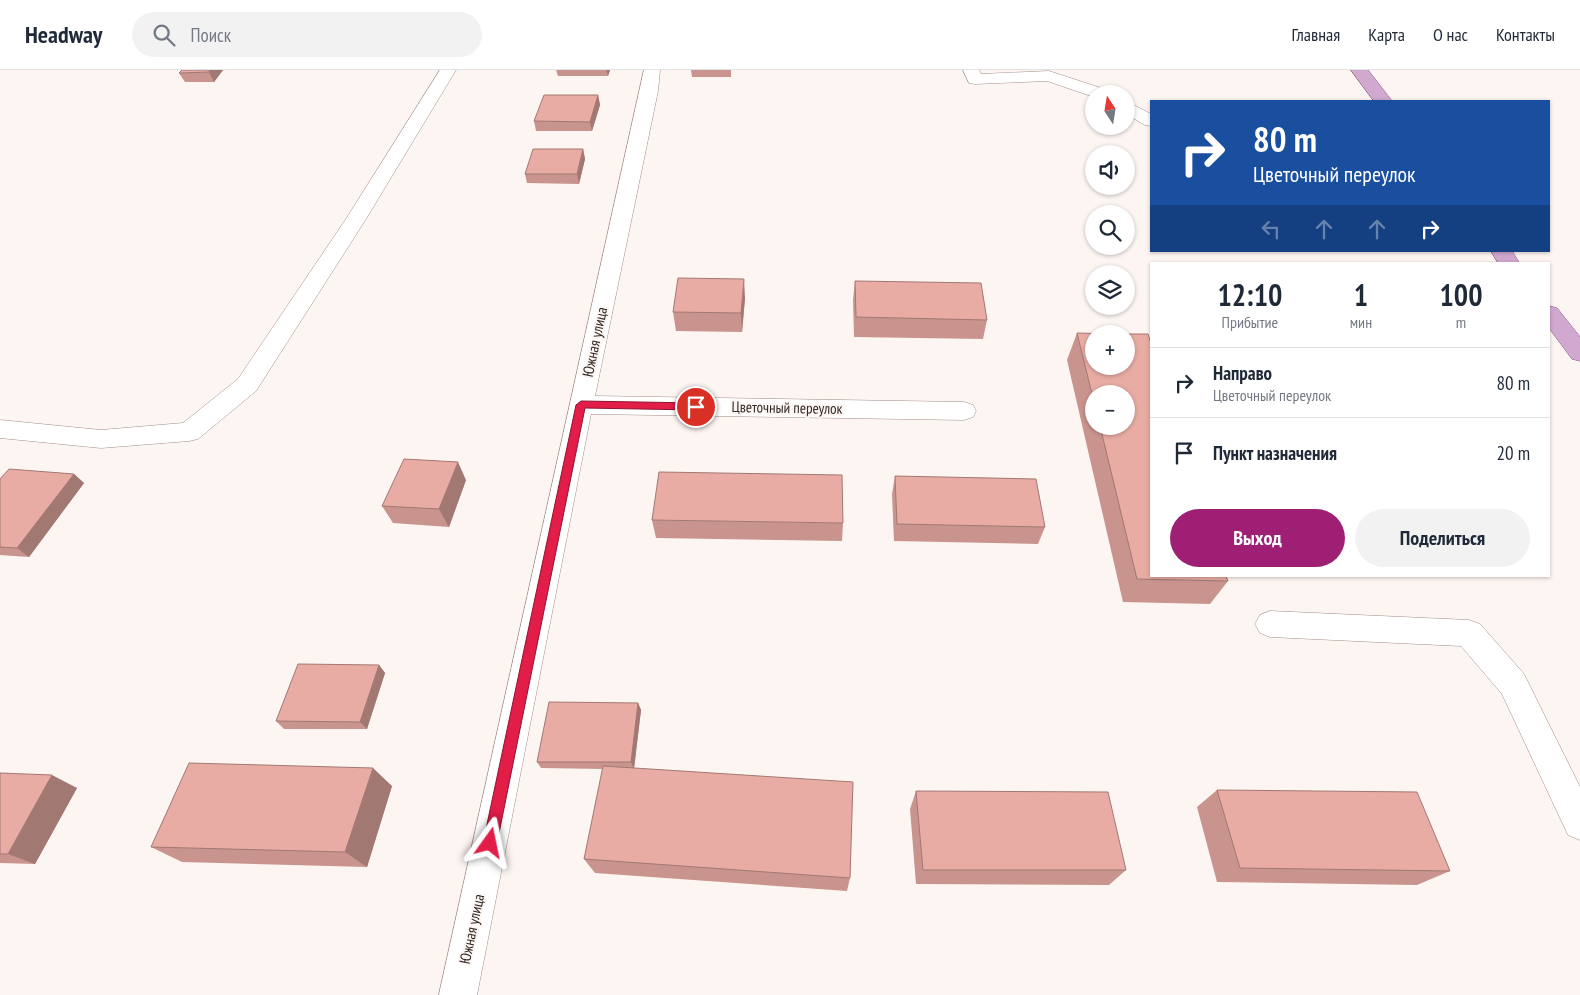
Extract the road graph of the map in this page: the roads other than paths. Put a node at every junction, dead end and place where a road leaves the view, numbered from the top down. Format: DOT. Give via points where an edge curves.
graph roads {
  1 [pos="448,70"];
  2 [pos="652,70"];
  3 [pos="1359,70"];
  4 [pos="973,74"];
  5 [pos="1085,88"];
  6 [pos="1382,100"];
  7 [pos="1135,111"];
  8 [pos="1150,120"];
  9 [pos="1501,252"];
  10 [pos="1508,262"];
  11 [pos="1550,314"];
  12 [pos="1580,353"];
  13 [pos="581,405"];
  14 [pos="964,411"];
  15 [pos="0,429"];
  16 [pos="1270,624"];
  17 [pos="1580,823"];
  18 [pos="458,995"];
  1 -- 15 [label="street" via="356,219 247,385 189,432 101,439"];
  2 -- 13 [label="street, Южная улица"];
  3 -- 6 [label="main road"];
  4 -- 5 [label="street" via="1049,76"];
  7 -- 8 [label="street"];
  9 -- 10 [label="main road"];
  11 -- 12 [label="main road"];
  13 -- 14 [label="street, Цветочный переулок"];
  13 -- 18 [label="street, Южная улица"];
  16 -- 17 [label="street" via="1469,633 1513,684"];
}
